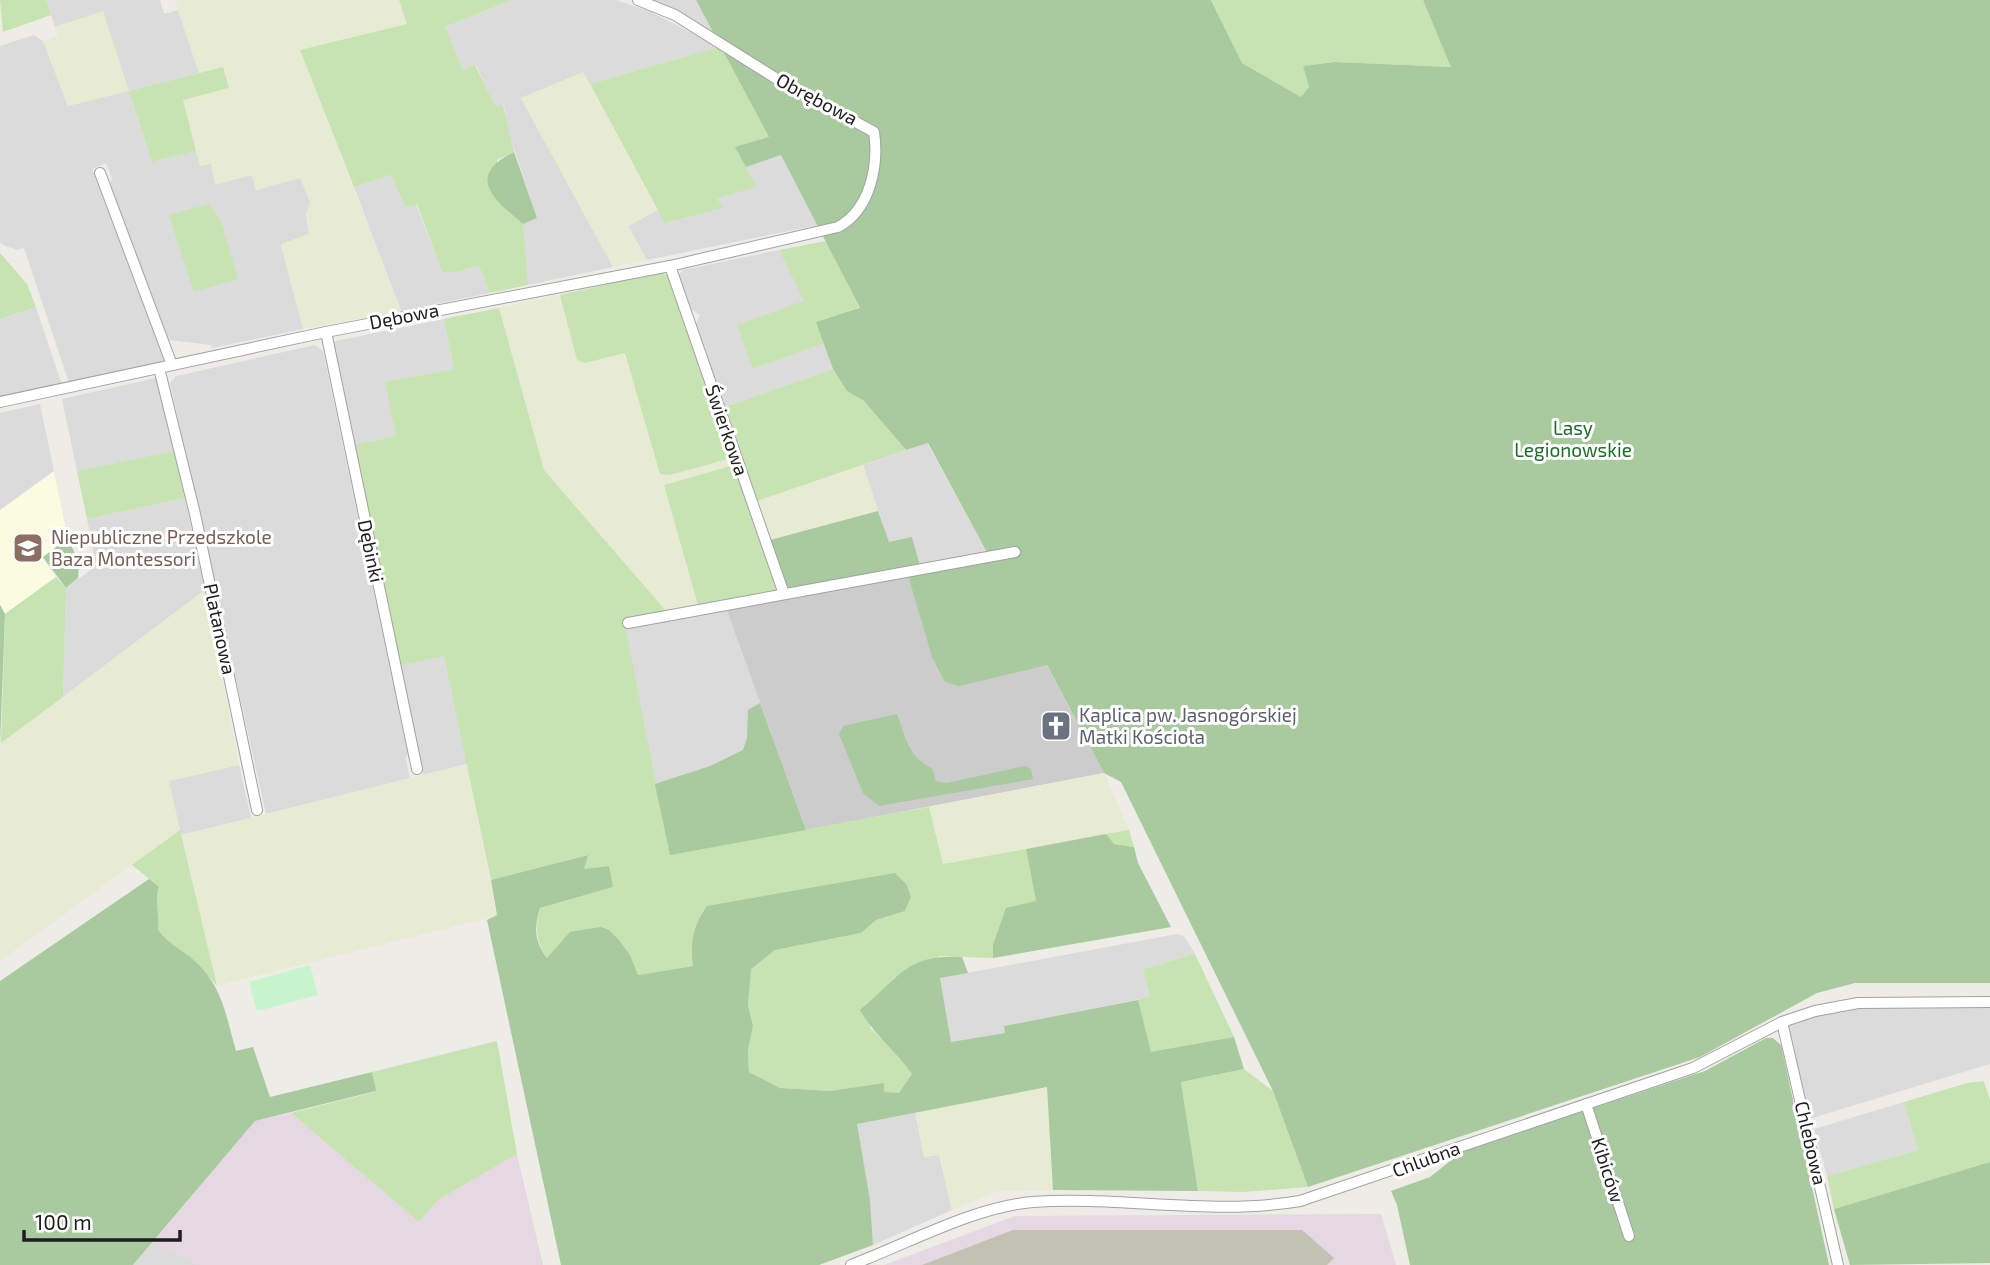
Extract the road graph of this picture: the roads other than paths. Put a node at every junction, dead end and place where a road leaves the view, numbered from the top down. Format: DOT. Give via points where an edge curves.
graph roads {
  1 [pos="638,0"];
  2 [pos="100,173"];
  3 [pos="809,234"];
  4 [pos="670,266"];
  5 [pos="326,332"];
  6 [pos="172,365"];
  7 [pos="159,368"];
  8 [pos="0,402"];
  9 [pos="1015,552"];
  10 [pos="784,593"];
  11 [pos="628,622"];
  12 [pos="417,769"];
  13 [pos="257,810"];
  14 [pos="1990,1002"];
  15 [pos="1782,1022"];
  16 [pos="1586,1104"];
  17 [pos="1629,1236"];
  18 [pos="851,1265"];
  19 [pos="1838,1265"];
  1 -- 3 [label="street, Obrębowa" via="675,15 874,132 870,187 860,208 848,222"];
  2 -- 6 [label="street"];
  3 -- 4 [label="street, Dębowa"];
  4 -- 5 [label="street, Dębowa"];
  4 -- 10 [label="street, Świerkowa"];
  5 -- 6 [label="street, Dębowa"];
  5 -- 12 [label="street, Dębinki"];
  6 -- 7 [label="street, Dębowa"];
  7 -- 8 [label="street, Dębowa"];
  7 -- 13 [label="street, Platanowa"];
  9 -- 10 [label="street"];
  10 -- 11 [label="street"];
  14 -- 15 [label="street, Chlubna" via="1858,1003"];
  15 -- 16 [label="street, Chlubna" via="1693,1068"];
  15 -- 19 [label="street, Chlebowa"];
  16 -- 17 [label="street, Kibiców"];
  16 -- 18 [label="street, Chlubna" via="1300,1201 1274,1205 1043,1202 1009,1206"];
}
